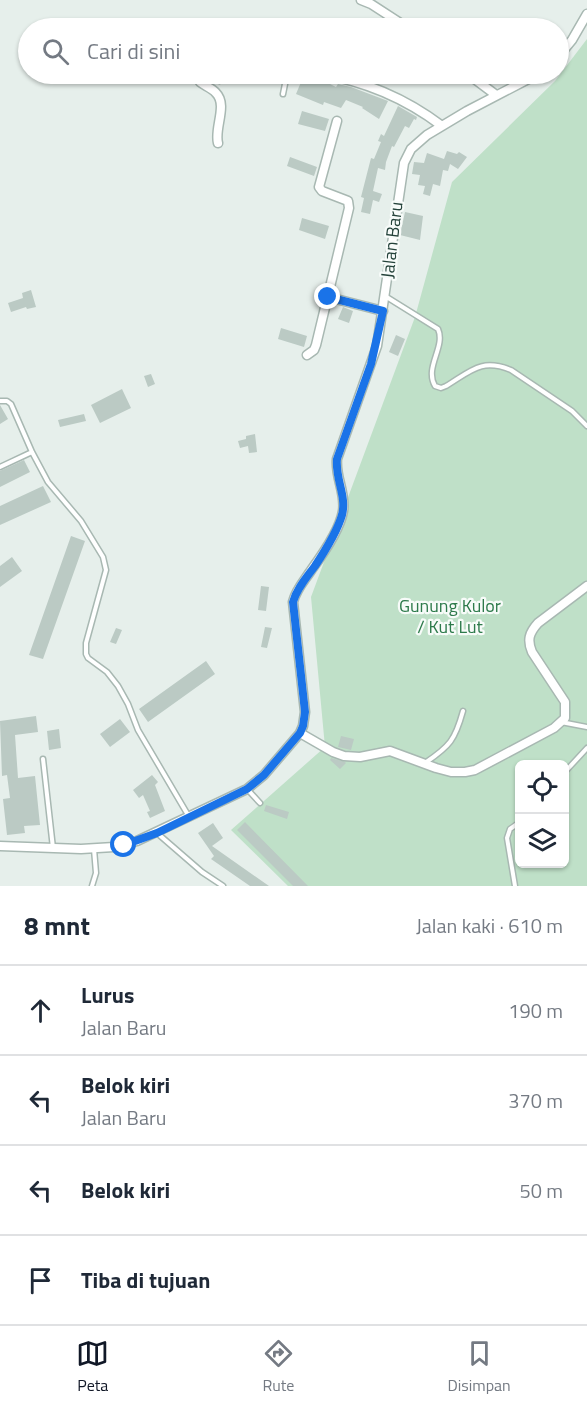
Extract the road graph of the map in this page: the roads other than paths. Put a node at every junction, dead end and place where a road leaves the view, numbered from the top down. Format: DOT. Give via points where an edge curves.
graph roads {
  1 [pos="361,0"];
  2 [pos="587,14"];
  3 [pos="393,18"];
  4 [pos="569,45"];
  5 [pos="203,84"];
  6 [pos="284,84"];
  7 [pos="363,84"];
  8 [pos="481,84"];
  9 [pos="518,84"];
  10 [pos="283,94"];
  11 [pos="496,95"];
  12 [pos="337,121"];
  13 [pos="442,126"];
  14 [pos="218,144"];
  15 [pos="385,295"];
  16 [pos="328,297"];
  17 [pos="383,311"];
  18 [pos="307,355"];
  19 [pos="0,401"];
  20 [pos="587,426"];
  21 [pos="32,452"];
  22 [pos="0,467"];
  23 [pos="587,586"];
  24 [pos="463,711"];
  25 [pos="561,722"];
  26 [pos="587,727"];
  27 [pos="300,733"];
  28 [pos="587,748"];
  29 [pos="43,759"];
  30 [pos="425,764"];
  31 [pos="569,768"];
  32 [pos="247,789"];
  33 [pos="260,803"];
  34 [pos="189,817"];
  35 [pos="515,825"];
  36 [pos="157,833"];
  37 [pos="0,846"];
  38 [pos="53,848"];
  39 [pos="94,848"];
  40 [pos="92,886"];
  41 [pos="222,886"];
  42 [pos="515,886"];
  1 -- 3 [label="street"];
  2 -- 4 [label="street"];
  5 -- 14 [label="street" via="220,99"];
  6 -- 10 [label="lane"];
  7 -- 13 [label="street" via="400,99"];
  8 -- 11 [label="street"];
  9 -- 11 [label="street, Jalan Baru"];
  11 -- 13 [label="street, Jalan Baru"];
  12 -- 16 [label="street" via="319,187 348,201 349,208"];
  13 -- 15 [label="street, Jalan Baru" via="416,144 404,163"];
  15 -- 17 [label="street, Jalan Baru"];
  15 -- 20 [label="lane" via="438,329 440,339 431,377 435,386 446,386 485,364 501,366 572,411"];
  16 -- 17 [label="street"];
  16 -- 18 [label="street" via="316,345"];
  17 -- 27 [label="street, Jalan Baru" via="371,364 337,459 344,504 341,519 293,602 305,712"];
  19 -- 21 [label="lane" via="11,404"];
  21 -- 22 [label="lane"];
  21 -- 34 [label="lane" via="48,482 81,521 103,557 106,570 86,654 118,686 138,730"];
  23 -- 25 [label="street" via="537,623 529,638 532,652 565,702 565,718"];
  24 -- 30 [label="lane" via="446,749"];
  25 -- 26 [label="lane"];
  25 -- 30 [label="street" via="475,770 451,772"];
  27 -- 30 [label="street" via="344,756 390,751"];
  27 -- 32 [label="street"];
  28 -- 31 [label="lane"];
  29 -- 38 [label="lane"];
  32 -- 33 [label="lane"];
  32 -- 34 [label="street"];
  34 -- 36 [label="street"];
  35 -- 42 [label="lane" via="507,838"];
  36 -- 39 [label="street" via="124,845"];
  36 -- 41 [label="lane"];
  37 -- 38 [label="street"];
  38 -- 39 [label="street"];
  39 -- 40 [label="lane" via="96,873"];
}
